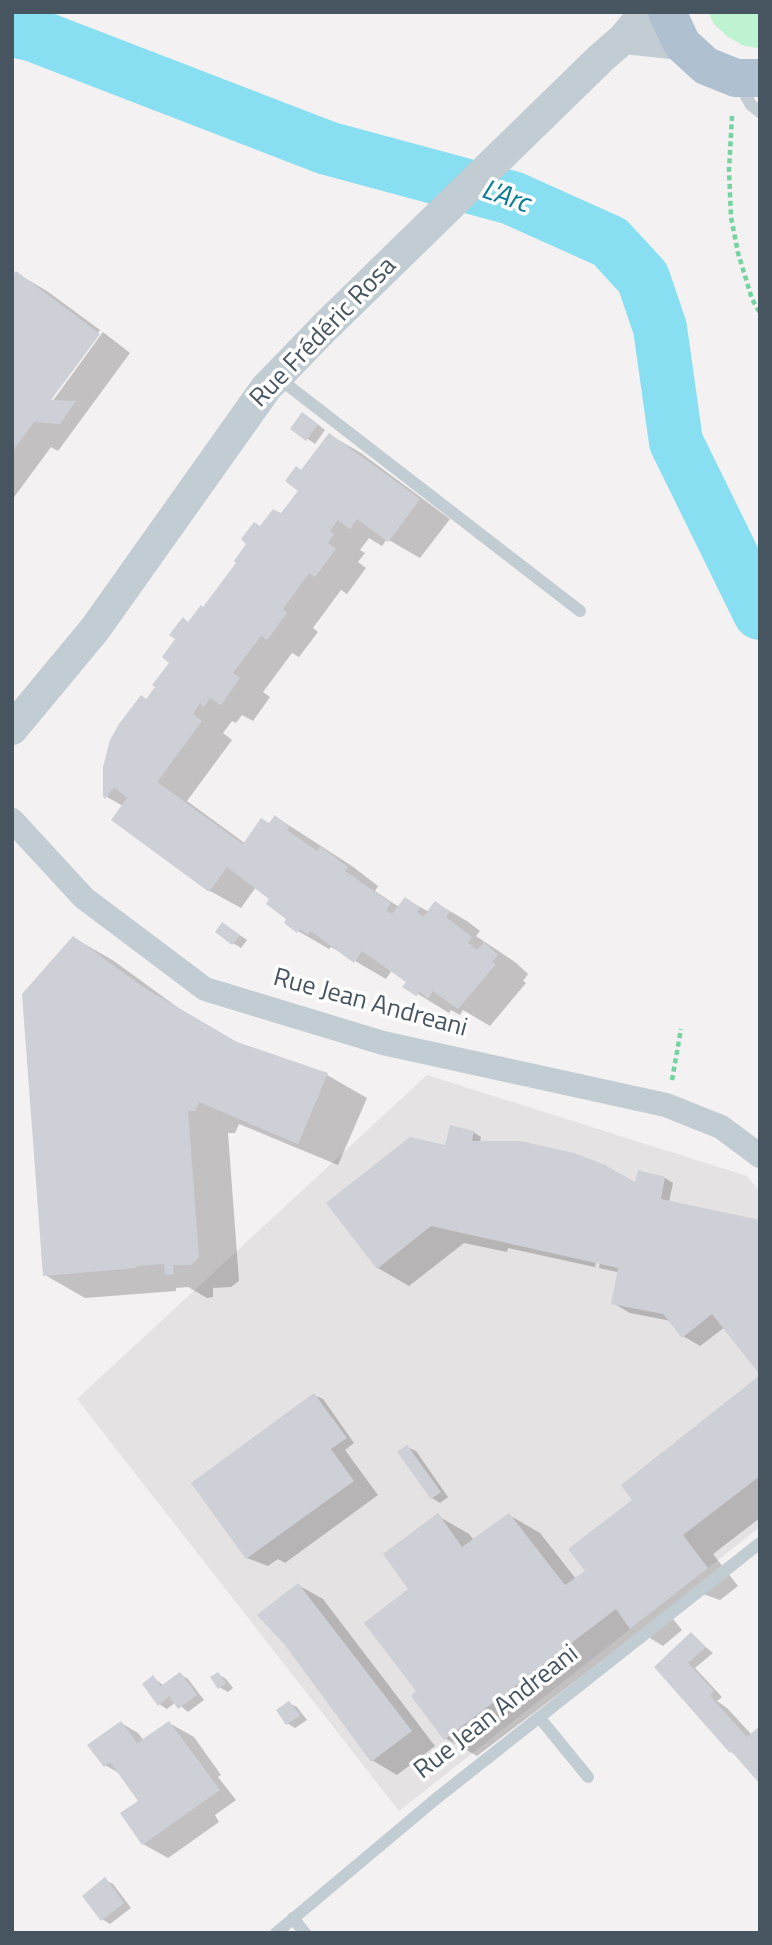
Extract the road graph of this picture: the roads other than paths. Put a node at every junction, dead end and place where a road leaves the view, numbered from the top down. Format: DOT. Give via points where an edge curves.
graph roads {
  1 [pos="645,12"];
  2 [pos="675,28"];
  3 [pos="612,48"];
  4 [pos="743,89"];
  5 [pos="760,111"];
  6 [pos="276,376"];
  7 [pos="580,611"];
  8 [pos="12,729"];
  9 [pos="12,820"];
  10 [pos="760,1156"];
  11 [pos="760,1543"];
  12 [pos="539,1717"];
  13 [pos="588,1777"];
  14 [pos="293,1919"];
  15 [pos="276,1933"];
  16 [pos="305,1933"];
  1 -- 3 [label="street, Rue Frédéric Rosa"];
  2 -- 3 [label="street"];
  2 -- 4 [label="main road" via="706,66"];
  3 -- 6 [label="street, Rue Frédéric Rosa"];
  4 -- 5 [label="lane"];
  6 -- 7 [label="lane"];
  6 -- 8 [label="street, Rue Frédéric Rosa" via="95,629"];
  9 -- 10 [label="street, Rue Jean Andreani" via="84,898 205,989 383,1043 666,1105 721,1127"];
  11 -- 12 [label="lane, Rue Jean Andreani"];
  12 -- 13 [label="lane"];
  12 -- 14 [label="lane, Rue Jean Andreani"];
  14 -- 15 [label="lane, Rue Jean Andreani"];
  14 -- 16 [label="lane"];
}
